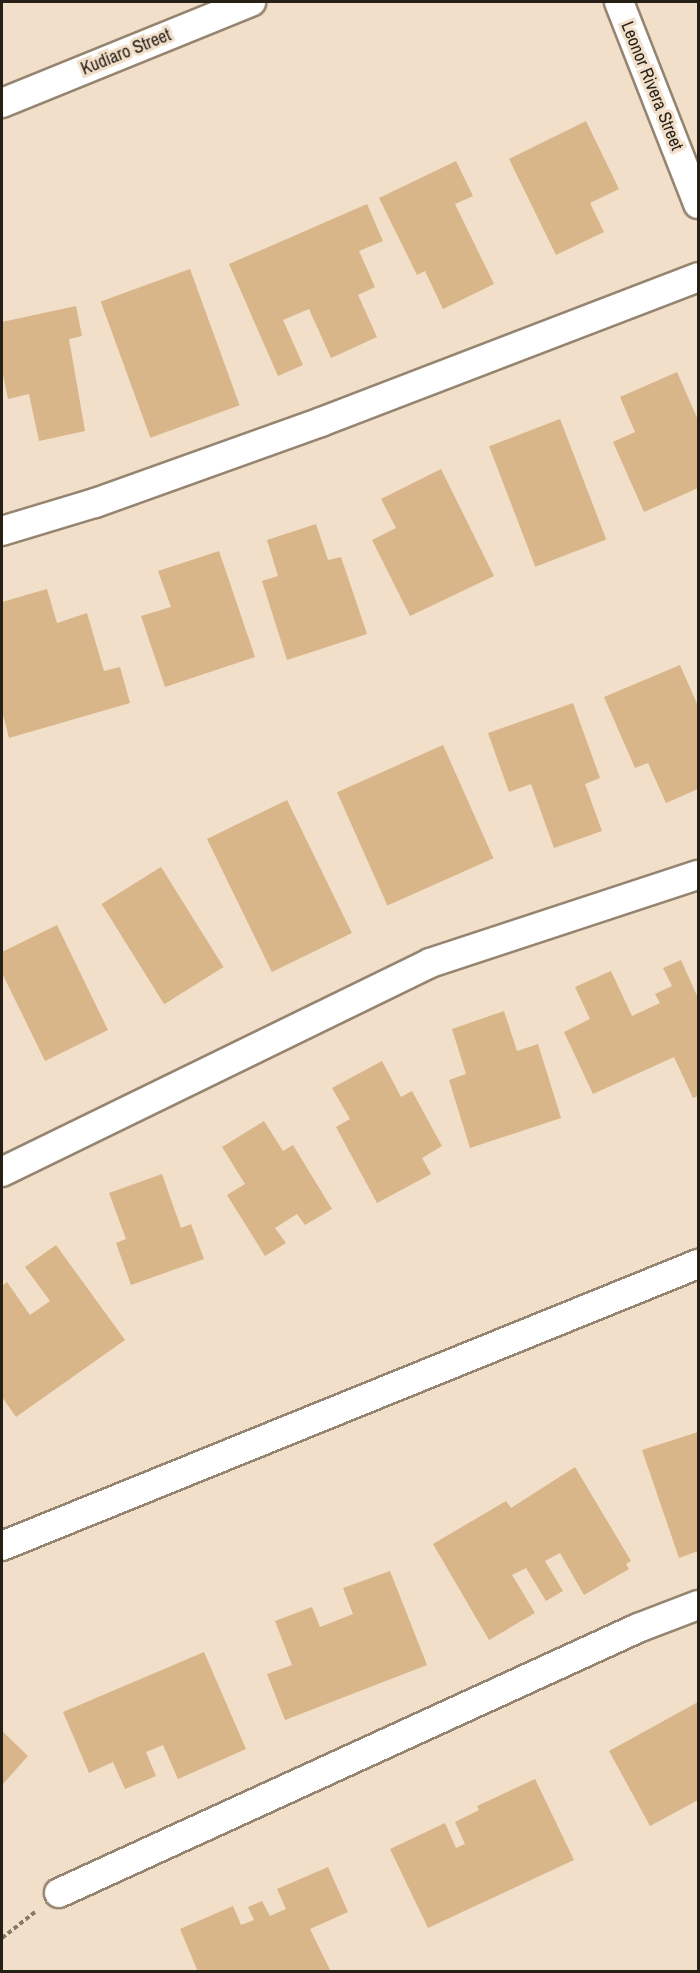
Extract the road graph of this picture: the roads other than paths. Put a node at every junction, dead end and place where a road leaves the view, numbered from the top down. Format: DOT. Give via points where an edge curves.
graph roads {
  1 [pos="252,2"];
  2 [pos="619,2"];
  3 [pos="2,103"];
  4 [pos="699,204"];
  5 [pos="699,277"];
  6 [pos="2,531"];
  7 [pos="699,875"];
  8 [pos="2,1172"];
  9 [pos="699,1264"];
  10 [pos="2,1546"];
  11 [pos="699,1605"];
  12 [pos="59,1893"];
  1 -- 3 [label="street, Kudiaro Street"];
  2 -- 4 [label="street, Leonor Rivera Street"];
  5 -- 6 [label="street" via="321,422 95,503"];
  7 -- 8 [label="street" via="430,963"];
  9 -- 10 [label="street"];
  11 -- 12 [label="street" via="638,1628"];
}
